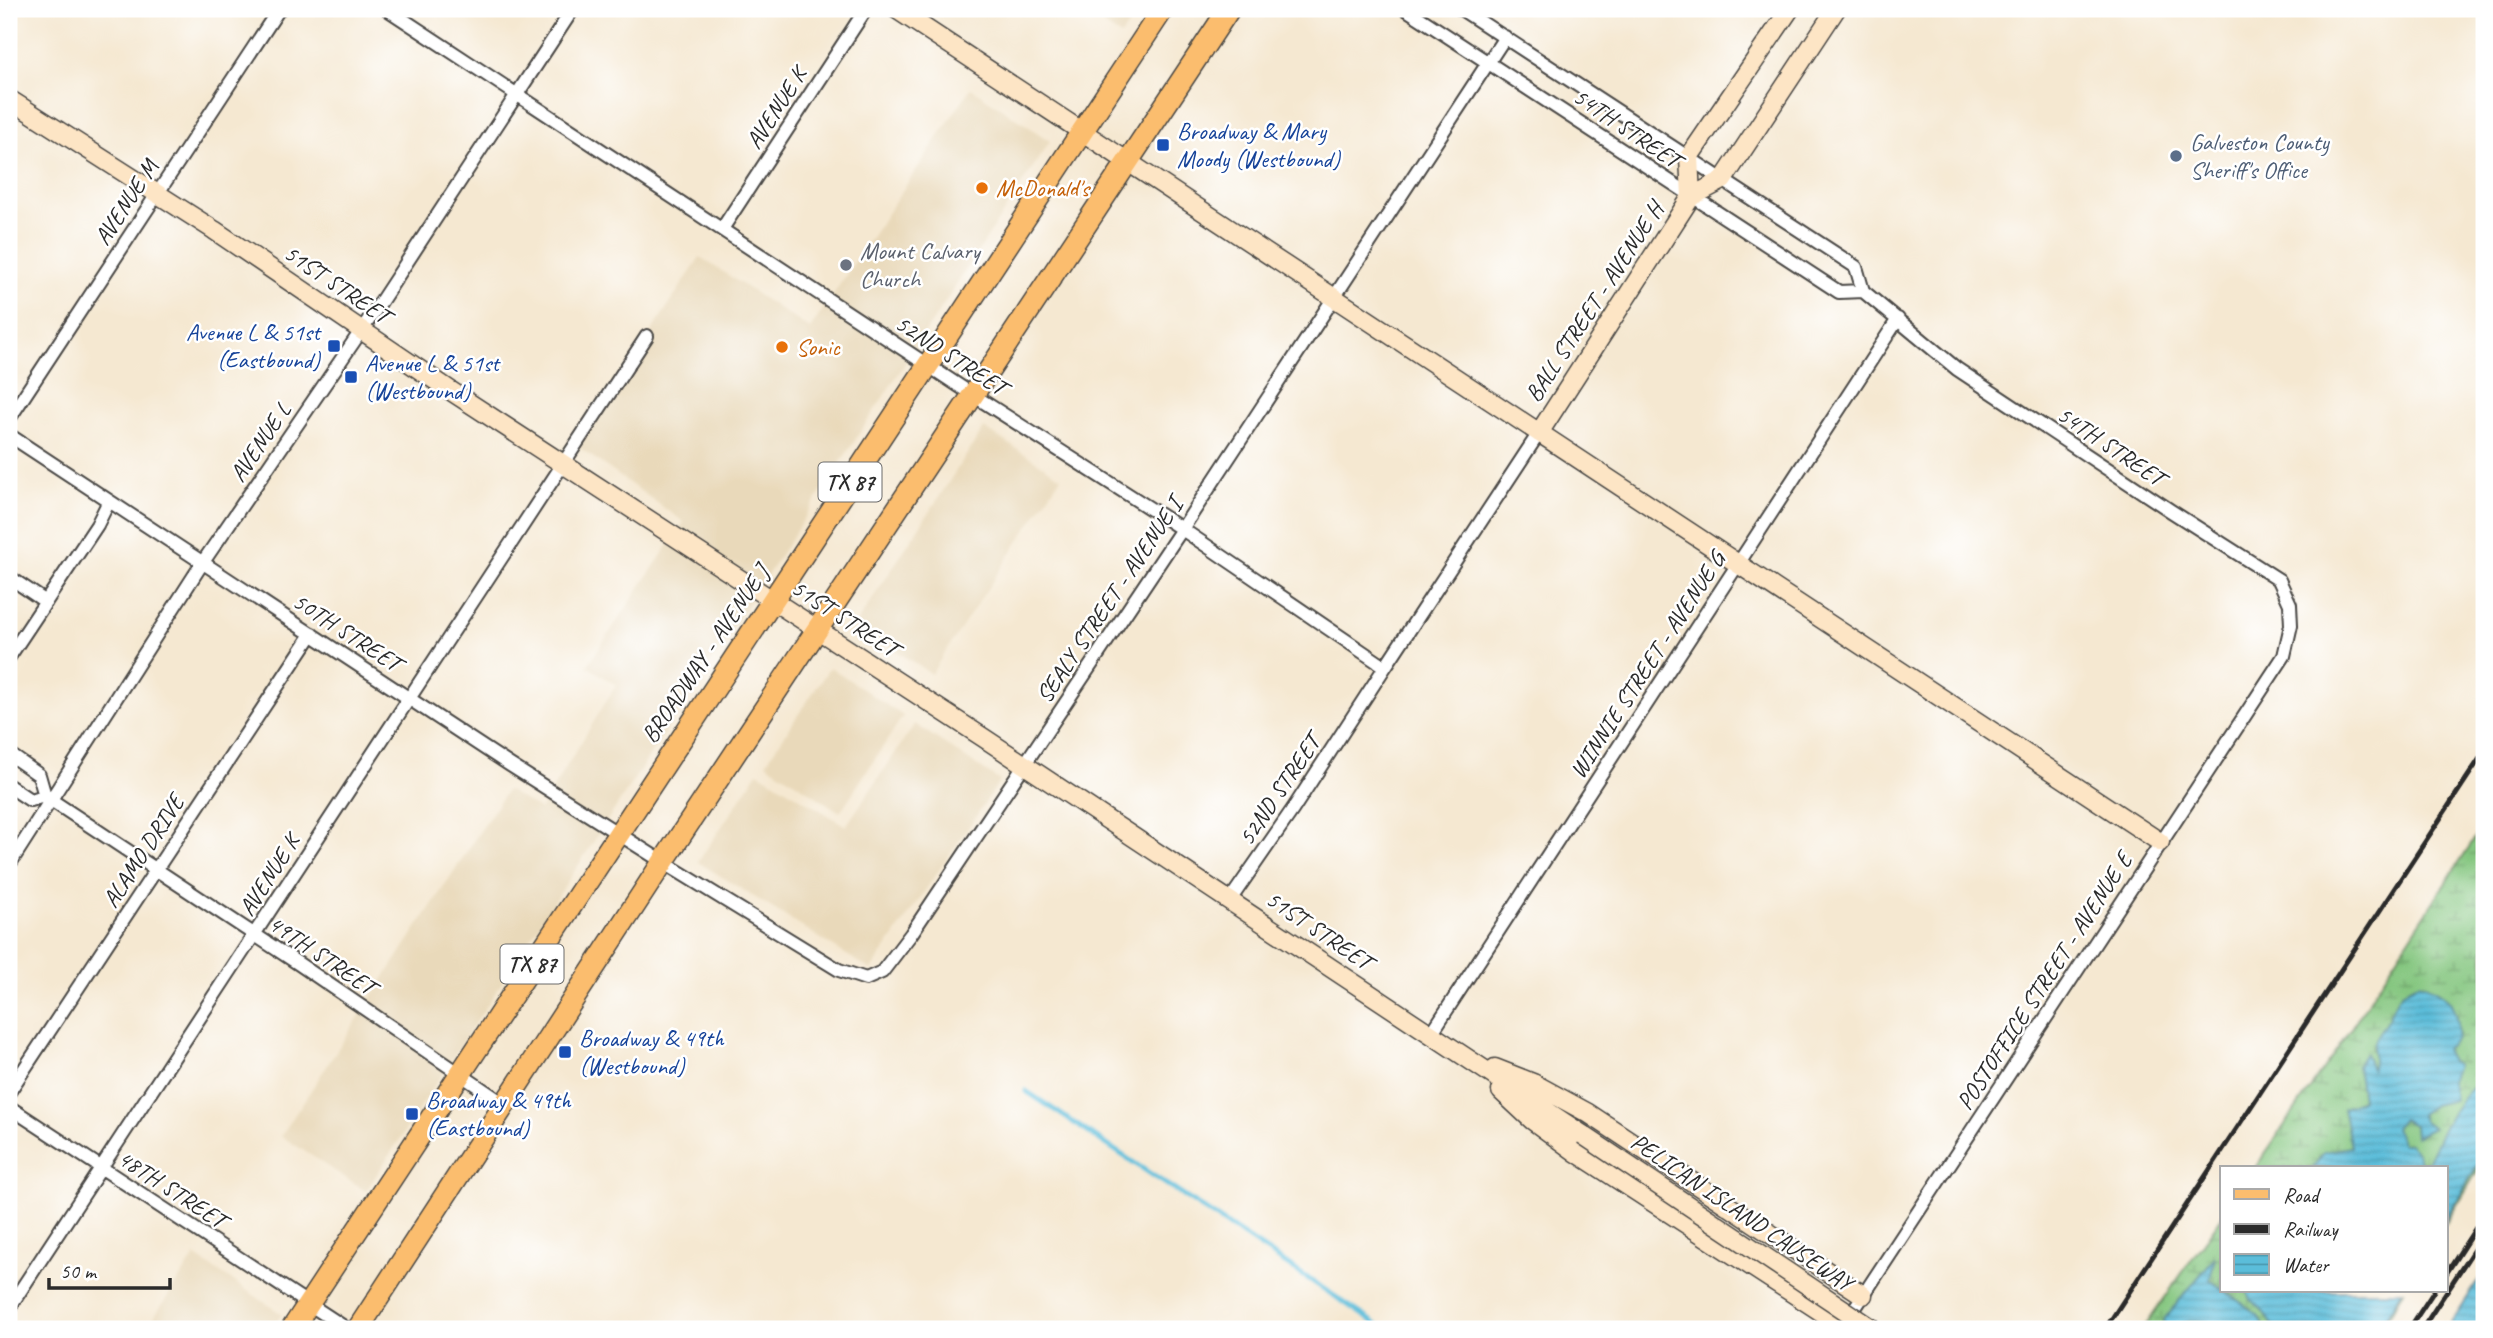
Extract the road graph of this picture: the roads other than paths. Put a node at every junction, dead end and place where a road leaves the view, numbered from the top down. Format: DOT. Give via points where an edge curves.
graph roads {
  1 [pos="279,9"];
  2 [pos="387,9"];
  3 [pos="573,9"];
  4 [pos="866,9"];
  5 [pos="896,9"];
  6 [pos="1163,9"];
  7 [pos="1228,9"];
  8 [pos="1406,9"];
  9 [pos="1461,9"];
  10 [pos="1790,9"];
  11 [pos="1836,9"];
  12 [pos="1505,37"];
  13 [pos="1489,61"];
  14 [pos="517,94"];
  15 [pos="9,99"];
  16 [pos="1081,131"];
  17 [pos="1689,157"];
  18 [pos="1126,160"];
  19 [pos="1723,180"];
  20 [pos="157,194"];
  21 [pos="1691,197"];
  22 [pos="722,229"];
  23 [pos="1863,291"];
  24 [pos="1335,298"];
  25 [pos="1898,319"];
  26 [pos="362,330"];
  27 [pos="647,336"];
  28 [pos="927,364"];
  29 [pos="973,395"];
  30 [pos="9,419"];
  31 [pos="1539,433"];
  32 [pos="9,435"];
  33 [pos="564,464"];
  34 [pos="109,501"];
  35 [pos="1182,530"];
  36 [pos="203,562"];
  37 [pos="1738,564"];
  38 [pos="9,577"];
  39 [pos="773,600"];
  40 [pos="46,601"];
  41 [pos="817,629"];
  42 [pos="312,634"];
  43 [pos="2284,656"];
  44 [pos="9,657"];
  45 [pos="1385,667"];
  46 [pos="410,698"];
  47 [pos="9,754"];
  48 [pos="1024,764"];
  49 [pos="9,786"];
  50 [pos="48,798"];
  51 [pos="618,834"];
  52 [pos="2160,842"];
  53 [pos="663,862"];
  54 [pos="9,865"];
  55 [pos="156,869"];
  56 [pos="1230,900"];
  57 [pos="255,934"];
  58 [pos="1431,1034"];
  59 [pos="1463,1055"];
  60 [pos="460,1073"];
  61 [pos="9,1092"];
  62 [pos="504,1104"];
  63 [pos="9,1107"];
  64 [pos="1583,1135"];
  65 [pos="101,1168"];
  66 [pos="1863,1295"];
  67 [pos="308,1304"];
  68 [pos="9,1308"];
  69 [pos="1842,1328"];
  70 [pos="292,1329"];
  71 [pos="346,1329"];
  72 [pos="358,1329"];
  73 [pos="1873,1329"];
  1 -- 20 [label="street, AVENUE M"];
  2 -- 14 [label="street, 52ND STREET"];
  3 -- 14 [label="street, AVENUE L"];
  4 -- 22 [label="street, AVENUE K"];
  5 -- 16 [label="street"];
  6 -- 16 [label="main road, BROADWAY - AVENUE J / TX 87"];
  7 -- 18 [label="main road, TX 87"];
  8 -- 13 [label="street, 54TH STREET"];
  9 -- 12 [label="street, 54TH STREET"];
  10 -- 17 [label="street"];
  11 -- 19 [label="street, BALL STREET - AVENUE H"];
  12 -- 13 [label="street, SEALY STREET - AVENUE I"];
  12 -- 17 [label="street, 54TH STREET"];
  13 -- 21 [label="street, 54TH STREET"];
  13 -- 24 [label="street, SEALY STREET - AVENUE I"];
  14 -- 22 [label="street, 52ND STREET"];
  14 -- 26 [label="street, AVENUE L"];
  15 -- 20 [label="street, 51ST STREET"];
  16 -- 18 [label="street"];
  16 -- 28 [label="main road, BROADWAY - AVENUE J / TX 87"];
  17 -- 19 [label="street, 54TH STREET"];
  17 -- 21 [label="street, BALL STREET - AVENUE H"];
  18 -- 24 [label="street"];
  18 -- 29 [label="main road, TX 87"];
  19 -- 21 [label="street, BALL STREET - AVENUE H"];
  19 -- 23 [label="street, 54TH STREET" via="1856,267"];
  20 -- 26 [label="street, 51ST STREET"];
  20 -- 30 [label="street, AVENUE M"];
  21 -- 23 [label="street, 54TH STREET" via="1839,292"];
  21 -- 31 [label="street, BALL STREET - AVENUE H"];
  22 -- 28 [label="street, 52ND STREET"];
  23 -- 25 [label="street, 54TH STREET"];
  24 -- 31 [label="street"];
  24 -- 35 [label="street, SEALY STREET - AVENUE I"];
  25 -- 37 [label="street, WINNIE STREET - AVENUE G"];
  25 -- 43 [label="street, 54TH STREET" via="1957,369 2279,580 2290,604"];
  26 -- 33 [label="street, 51ST STREET"];
  26 -- 36 [label="street, AVENUE L"];
  27 -- 33 [label="street, AVENUE K"];
  28 -- 29 [label="street, 52ND STREET"];
  28 -- 39 [label="main road, BROADWAY - AVENUE J / TX 87"];
  29 -- 35 [label="street, 52ND STREET"];
  29 -- 41 [label="main road, TX 87"];
  31 -- 37 [label="street"];
  31 -- 45 [label="street, 52ND STREET"];
  32 -- 34 [label="street, 50TH STREET"];
  33 -- 39 [label="street, 51ST STREET"];
  33 -- 46 [label="street, AVENUE K"];
  34 -- 36 [label="street, 50TH STREET"];
  34 -- 40 [label="street"];
  35 -- 45 [label="street, 52ND STREET"];
  35 -- 48 [label="street, SEALY STREET - AVENUE I"];
  36 -- 42 [label="street, 50TH STREET"];
  36 -- 50 [label="street, AVENUE L"];
  37 -- 52 [label="street"];
  37 -- 58 [label="street, WINNIE STREET - AVENUE G"];
  38 -- 40 [label="street"];
  39 -- 41 [label="street, 51ST STREET"];
  39 -- 51 [label="main road, BROADWAY - AVENUE J / TX 87"];
  40 -- 44 [label="street"];
  41 -- 48 [label="street, 51ST STREET"];
  41 -- 53 [label="main road, TX 87"];
  42 -- 46 [label="street, 50TH STREET"];
  42 -- 55 [label="street, ALAMO DRIVE"];
  43 -- 52 [label="street, POSTOFFICE STREET - AVENUE E"];
  45 -- 56 [label="street, 52ND STREET"];
  46 -- 51 [label="street, 50TH STREET"];
  46 -- 57 [label="street, AVENUE K"];
  47 -- 50 [label="street, 49TH STREET" via="39,775"];
  48 -- 53 [label="street, SEALY STREET - AVENUE I" via="911,934 882,972 866,979 839,970"];
  48 -- 56 [label="street, 51ST STREET"];
  49 -- 50 [label="street, 49TH STREET" via="30,800"];
  50 -- 54 [label="street, AVENUE L"];
  50 -- 55 [label="street, 49TH STREET"];
  51 -- 53 [label="street, 50TH STREET"];
  51 -- 60 [label="main road, BROADWAY - AVENUE J / TX 87"];
  52 -- 66 [label="street, POSTOFFICE STREET - AVENUE E"];
  53 -- 62 [label="main road, TX 87"];
  55 -- 57 [label="street, 49TH STREET"];
  55 -- 61 [label="street, ALAMO DRIVE"];
  56 -- 58 [label="street, 51ST STREET"];
  57 -- 60 [label="street, 49TH STREET"];
  57 -- 65 [label="street, AVENUE K"];
  58 -- 59 [label="street, 51ST STREET"];
  59 -- 64 [label="street, 51ST STREET"];
  59 -- 66 [label="street" via="1533,1083 1587,1113"];
  59 -- 69 [label="street" via="1532,1120 1577,1153"];
  60 -- 62 [label="street, 49TH STREET"];
  60 -- 67 [label="main road, BROADWAY - AVENUE J / TX 87"];
  62 -- 72 [label="main road, TX 87"];
  63 -- 65 [label="street, 48TH STREET"];
  64 -- 73 [label="street, PELICAN ISLAND CAUSEWAY, bridge"];
  65 -- 67 [label="street, 48TH STREET"];
  65 -- 68 [label="street, AVENUE K"];
  66 -- 69 [label="street, POSTOFFICE STREET - AVENUE E"];
  67 -- 70 [label="main road, BROADWAY - AVENUE J / TX 87"];
  67 -- 71 [label="street, 48TH STREET"];
}
